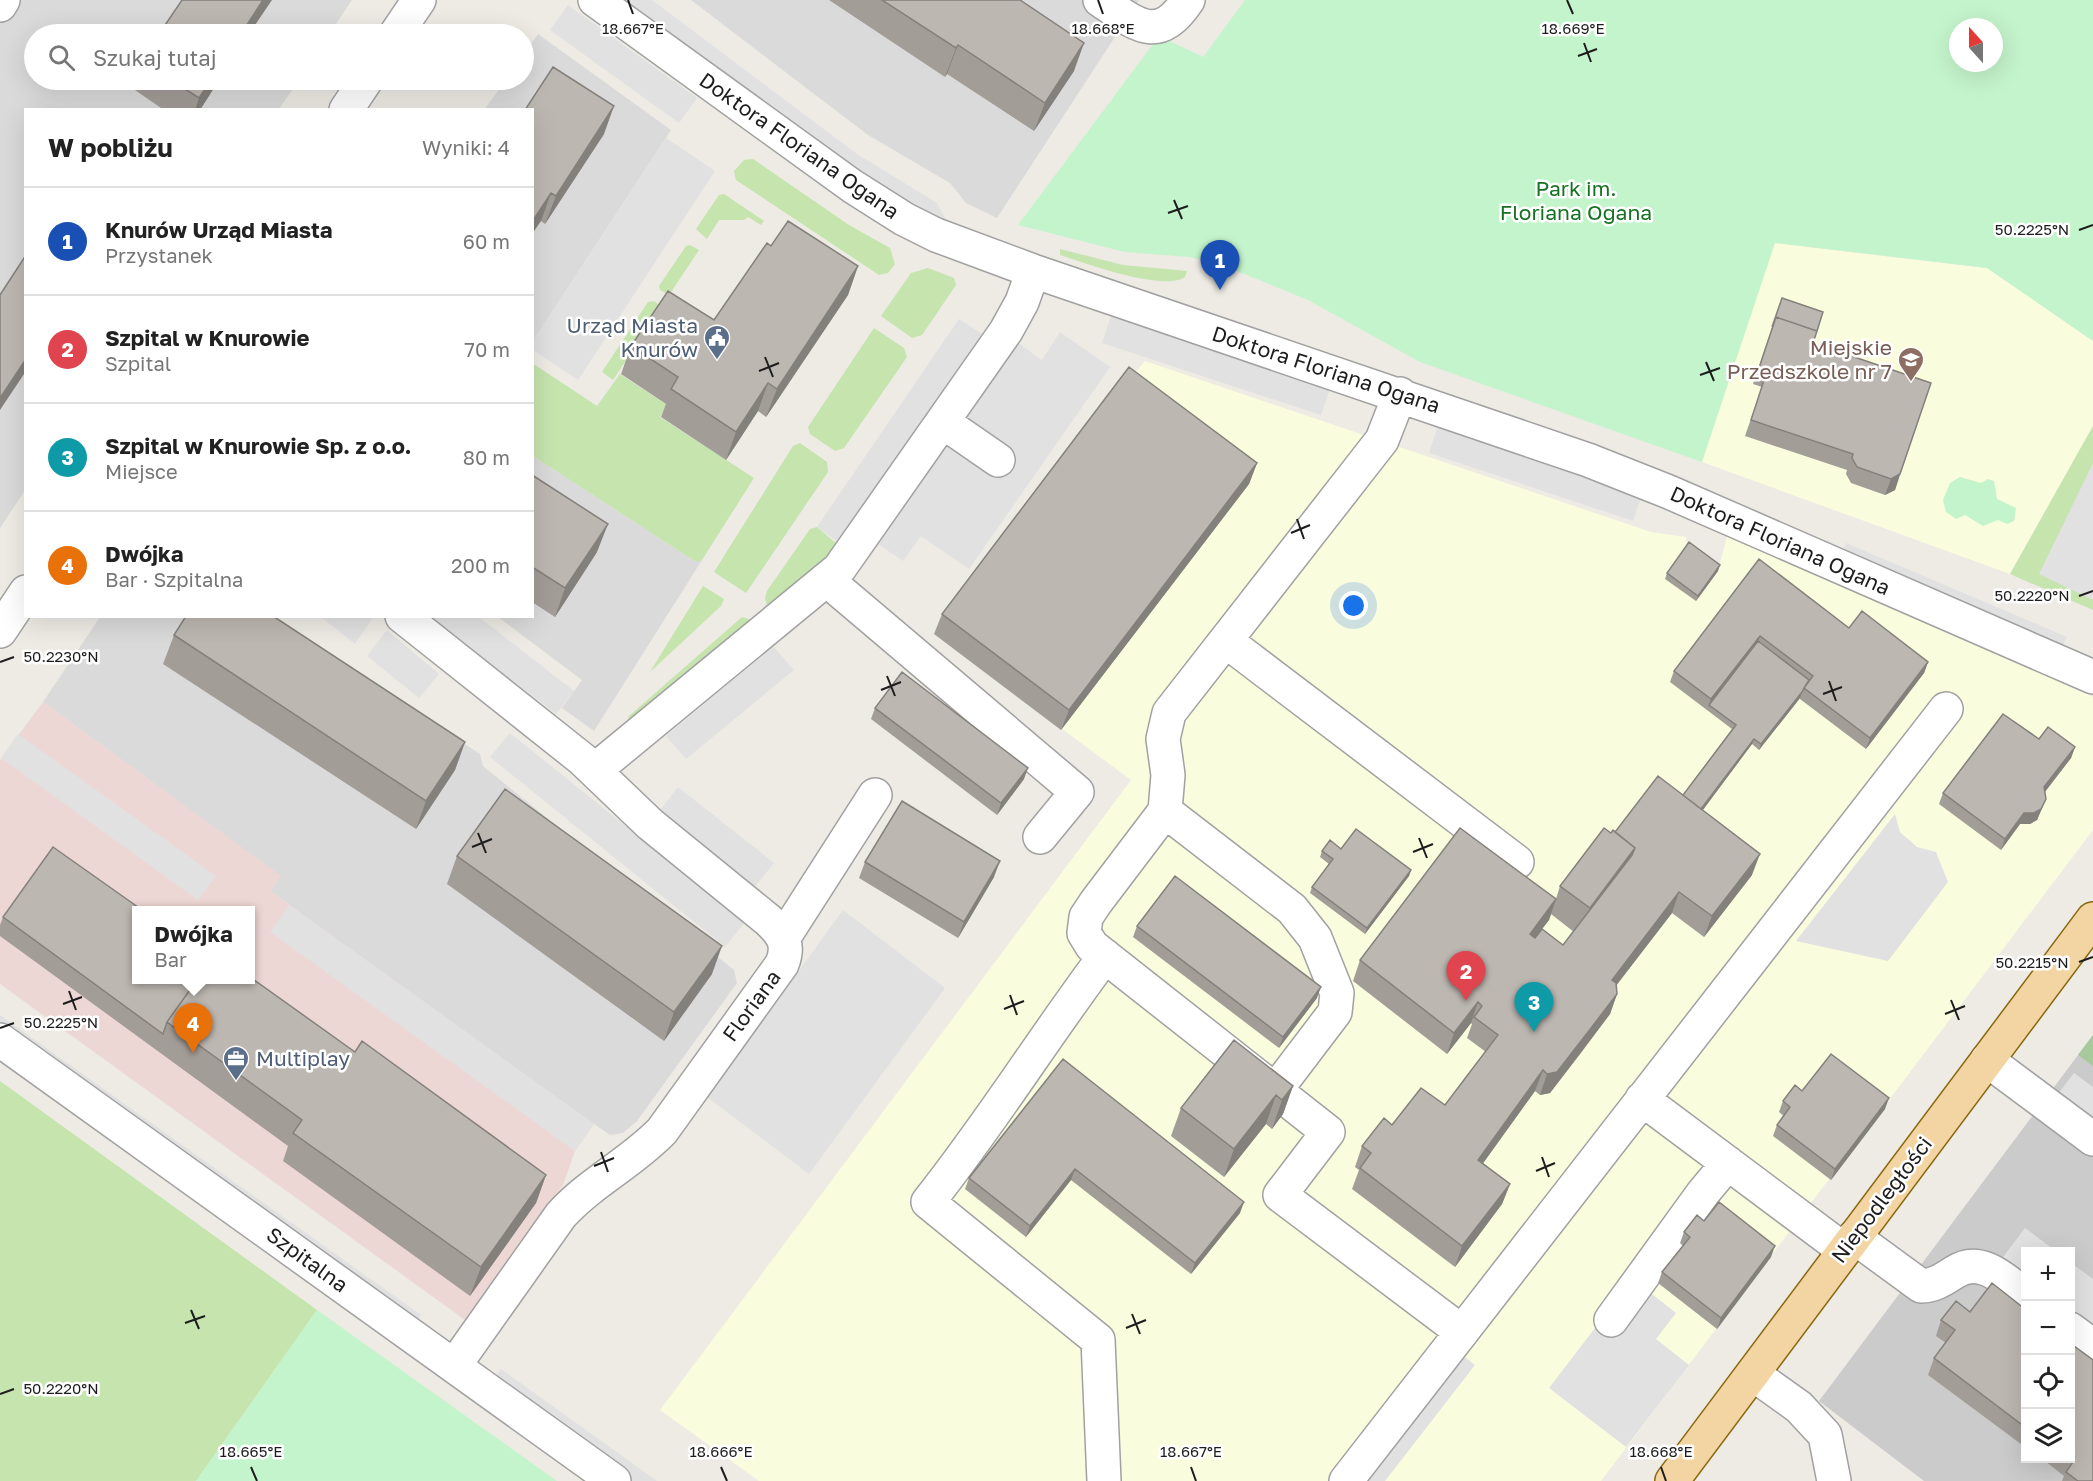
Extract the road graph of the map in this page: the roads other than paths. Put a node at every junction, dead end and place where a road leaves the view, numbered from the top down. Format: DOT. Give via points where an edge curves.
graph roads {
  1 [pos="3,0"];
  2 [pos="419,0"];
  3 [pos="595,0"];
  4 [pos="1100,0"];
  5 [pos="1188,0"];
  6 [pos="0,5"];
  7 [pos="403,24"];
  8 [pos="359,90"];
  9 [pos="347,108"];
  10 [pos="1033,271"];
  11 [pos="1400,394"];
  12 [pos="943,422"];
  13 [pos="998,460"];
  14 [pos="827,580"];
  15 [pos="405,618"];
  16 [pos="1226,641"];
  17 [pos="2090,668"];
  18 [pos="1946,709"];
  19 [pos="595,770"];
  20 [pos="875,795"];
  21 [pos="1165,811"];
  22 [pos="1040,837"];
  23 [pos="1518,862"];
  24 [pos="2093,919"];
  25 [pos="784,937"];
  26 [pos="1105,956"];
  27 [pos="0,1040"];
  28 [pos="1987,1060"];
  29 [pos="1275,1091"];
  30 [pos="1642,1099"];
  31 [pos="2093,1139"];
  32 [pos="1728,1163"];
  33 [pos="1849,1243"];
  34 [pos="2021,1293"];
  35 [pos="1611,1320"];
  36 [pos="1462,1332"];
  37 [pos="2075,1333"];
  38 [pos="2093,1346"];
  39 [pos="454,1366"];
  40 [pos="1753,1374"];
  41 [pos="614,1481"];
  42 [pos="1104,1481"];
  43 [pos="1346,1481"];
  44 [pos="1672,1481"];
  45 [pos="1834,1481"];
  1 -- 6 [label="street"];
  2 -- 7 [label="street"];
  3 -- 10 [label="street, Doktora Floriana Ogana" via="822,166 889,210 936,235"];
  4 -- 5 [label="street" via="1142,27 1154,28 1172,20"];
  8 -- 9 [label="street"];
  10 -- 11 [label="street, Doktora Floriana Ogana"];
  10 -- 12 [label="street" via="1017,313"];
  11 -- 16 [label="street" via="1383,440"];
  11 -- 17 [label="street, Doktora Floriana Ogana" via="1634,478"];
  12 -- 13 [label="street"];
  12 -- 14 [label="street" via="863,538"];
  14 -- 19 [label="street"];
  14 -- 22 [label="street" via="1077,792"];
  15 -- 19 [label="street"];
  16 -- 21 [label="street" via="1169,713 1163,739 1168,775"];
  16 -- 23 [label="street"];
  18 -- 30 [label="street"];
  19 -- 25 [label="street" via="650,824"];
  20 -- 25 [label="street"];
  21 -- 26 [label="street" via="1086,917 1084,933"];
  21 -- 29 [label="street" via="1292,909 1315,938 1337,993 1335,1012"];
  24 -- 28 [label="main road, Niepodległości"];
  25 -- 39 [label="street, Floriana" via="787,944 782,964 662,1131 639,1153 577,1197 561,1215"];
  26 -- 29 [label="street"];
  26 -- 42 [label="street" via="1052,1026 977,1141 928,1202 1098,1340"];
  27 -- 39 [label="street, Szpitalna"];
  28 -- 31 [label="street"];
  28 -- 33 [label="main road, Niepodległości"];
  29 -- 36 [label="street" via="1328,1132 1280,1195"];
  30 -- 32 [label="street"];
  30 -- 36 [label="street"];
  32 -- 33 [label="street"];
  32 -- 35 [label="street"];
  33 -- 34 [label="street" via="1921,1286 1930,1286 1958,1269 1977,1265"];
  33 -- 40 [label="main road, Niepodległości"];
  36 -- 43 [label="street"];
  37 -- 38 [label="street"];
  39 -- 41 [label="street, Szpitalna"];
  40 -- 44 [label="main road, Niepodległości"];
  40 -- 45 [label="street" via="1799,1407 1825,1435"];
}
